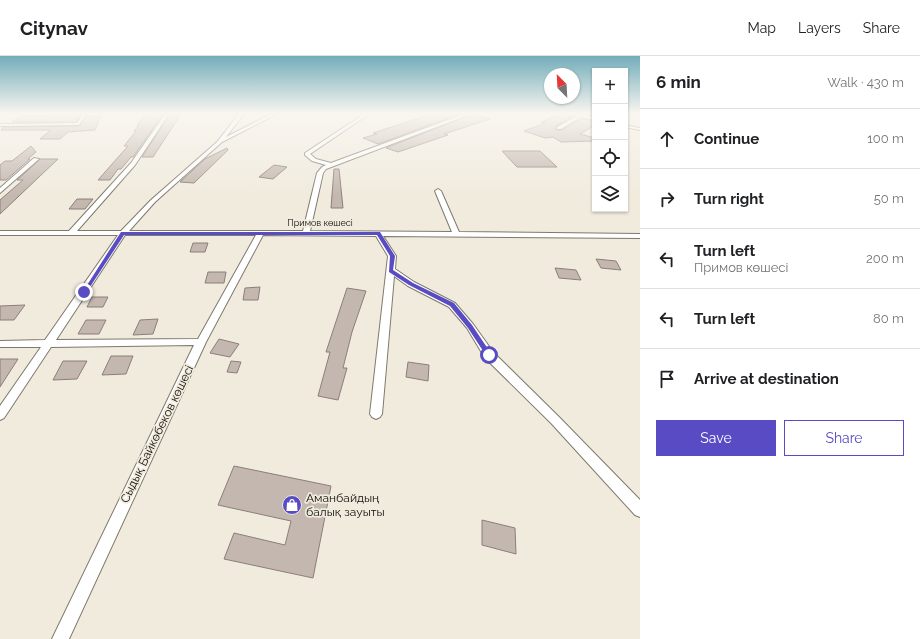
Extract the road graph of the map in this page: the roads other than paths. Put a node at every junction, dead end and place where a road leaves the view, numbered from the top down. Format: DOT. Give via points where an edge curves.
graph roads {
  1 [pos="148,141"];
  2 [pos="222,141"];
  3 [pos="326,141"];
  4 [pos="395,141"];
  5 [pos="219,143"];
  6 [pos="36,159"];
  7 [pos="330,165"];
  8 [pos="0,191"];
  9 [pos="438,191"];
  10 [pos="0,233"];
  11 [pos="71,233"];
  12 [pos="123,233"];
  13 [pos="260,233"];
  14 [pos="306,233"];
  15 [pos="378,233"];
  16 [pos="456,234"];
  17 [pos="640,236"];
  18 [pos="390,270"];
  19 [pos="201,342"];
  20 [pos="0,344"];
  21 [pos="47,344"];
  22 [pos="376,414"];
  23 [pos="0,415"];
  24 [pos="640,510"];
  25 [pos="60,639"];
  1 -- 11 [label="street" via="133,164"];
  2 -- 5 [label="street"];
  3 -- 7 [label="street" via="307,154 314,160"];
  4 -- 7 [label="street"];
  5 -- 12 [label="street" via="153,201"];
  6 -- 8 [label="street"];
  7 -- 14 [label="street" via="320,173"];
  9 -- 16 [label="street"];
  10 -- 11 [label="street, Примов көшесі"];
  11 -- 12 [label="street, Примов көшесі"];
  12 -- 13 [label="street, Примов көшесі"];
  12 -- 21 [label="street"];
  13 -- 14 [label="street, Примов көшесі"];
  13 -- 19 [label="street, Сыдық Байкөбеков көшесі"];
  14 -- 15 [label="street, Примов көшесі"];
  15 -- 16 [label="street, Примов көшесі"];
  15 -- 18 [label="street" via="392,256"];
  16 -- 17 [label="street, Примов көшесі"];
  18 -- 22 [label="street"];
  18 -- 24 [label="street" via="452,305 489,355"];
  19 -- 21 [label="street"];
  19 -- 25 [label="street, Сыдық Байкөбеков көшесі"];
  20 -- 21 [label="street"];
  21 -- 23 [label="street"];
}
